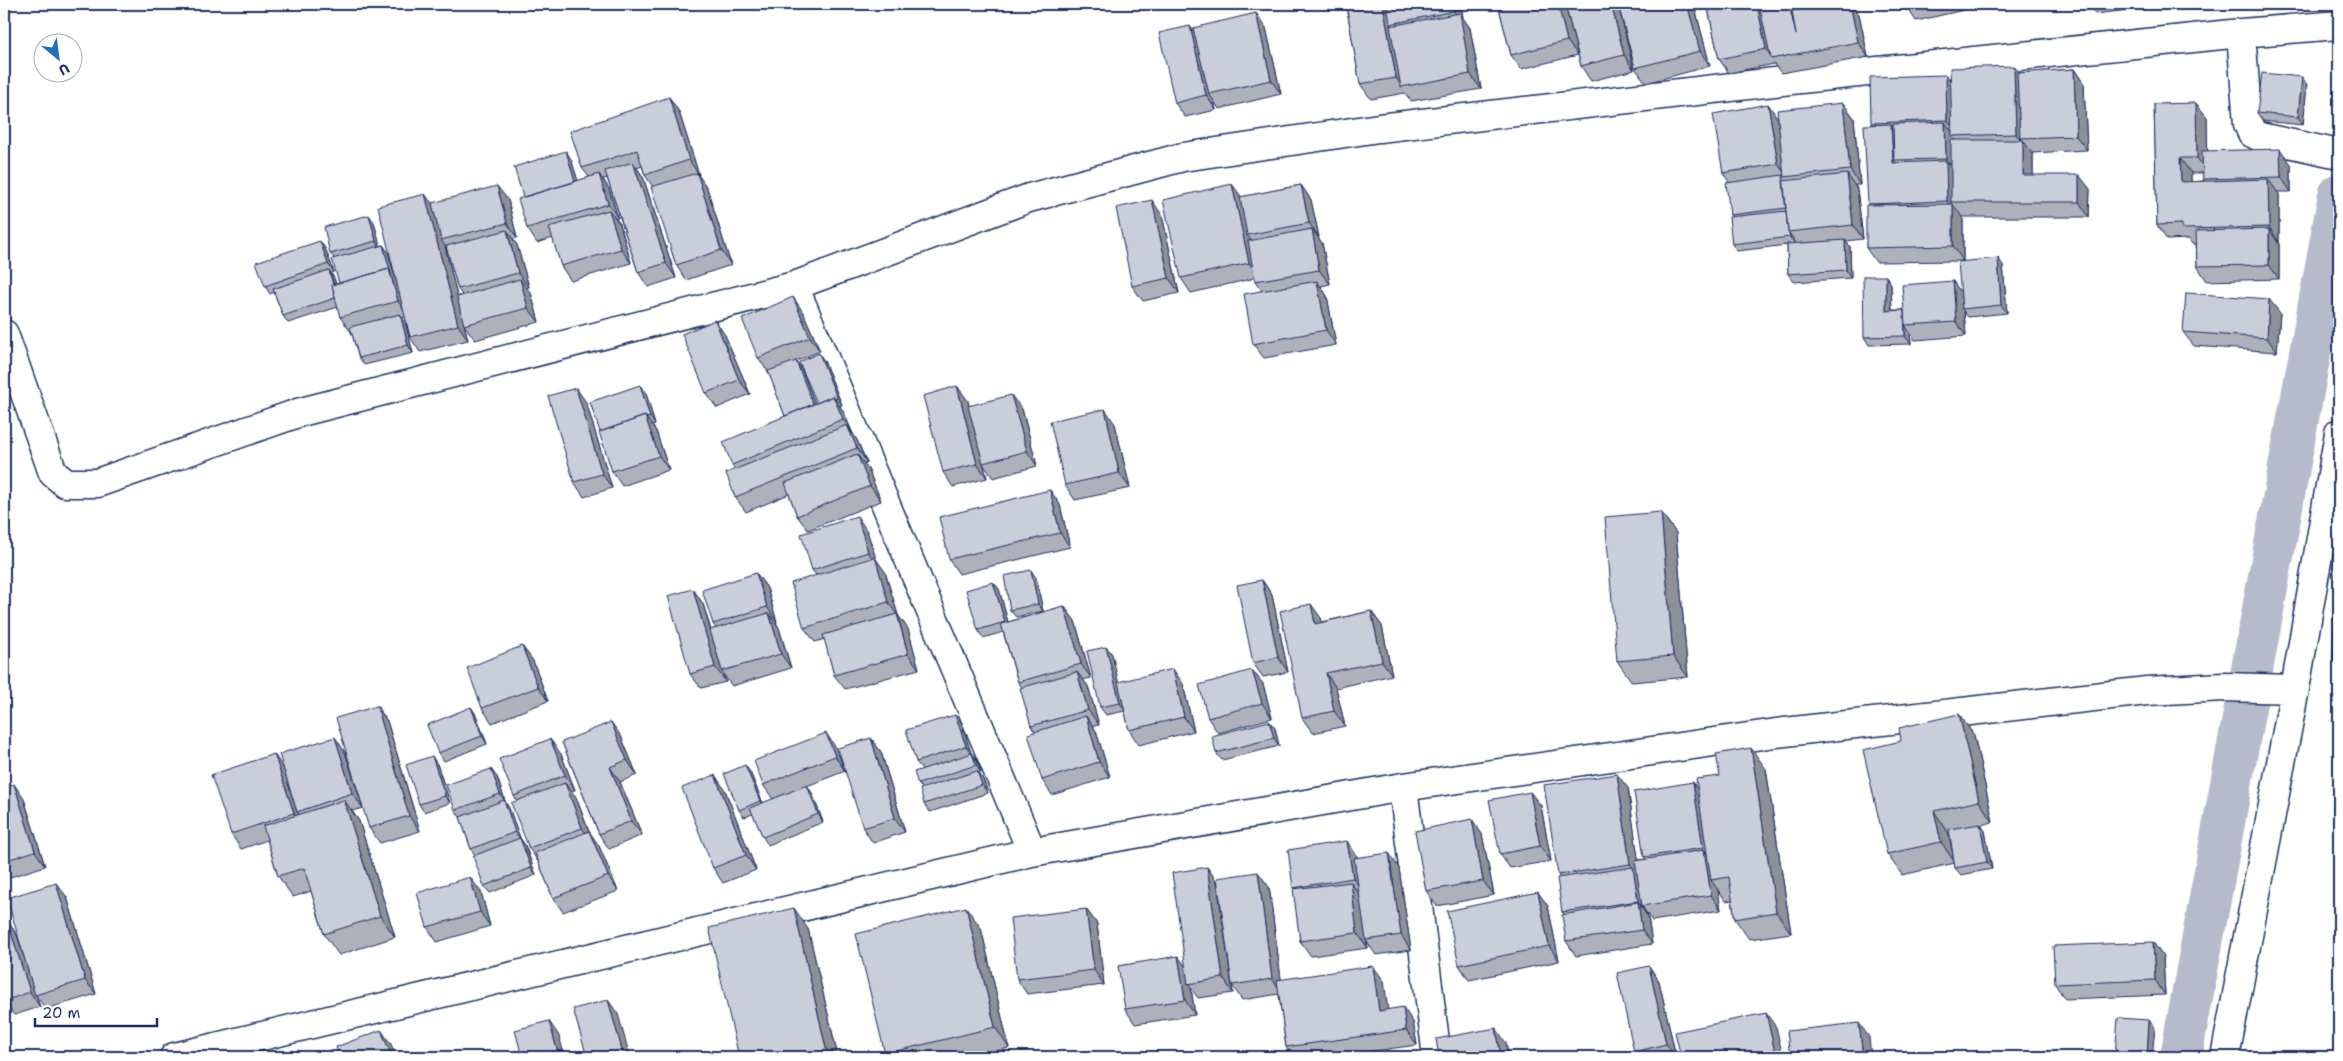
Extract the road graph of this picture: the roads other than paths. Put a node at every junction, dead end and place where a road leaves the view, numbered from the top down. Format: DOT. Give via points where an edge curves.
graph roads {
  1 [pos="2339,24"];
  2 [pos="2241,33"];
  3 [pos="2334,153"];
  4 [pos="794,286"];
  5 [pos="4,334"];
  6 [pos="2339,433"];
  7 [pos="2295,689"];
  8 [pos="1403,787"];
  9 [pos="1032,852"];
  10 [pos="174,1057"];
  11 [pos="1437,1057"];
  12 [pos="2225,1057"];
  1 -- 2 [label="street"];
  2 -- 3 [label="street" via="2248,124 2252,132 2260,137"];
  2 -- 4 [label="street" via="1438,121 1183,157 1029,198"];
  4 -- 5 [label="street" via="301,412 97,483 66,483 52,473"];
  4 -- 9 [label="street"];
  6 -- 7 [label="street"];
  7 -- 8 [label="street" via="2224,686 2147,691 1776,733"];
  7 -- 12 [label="street"];
  8 -- 9 [label="street"];
  8 -- 11 [label="street"];
  9 -- 10 [label="street"];
}
